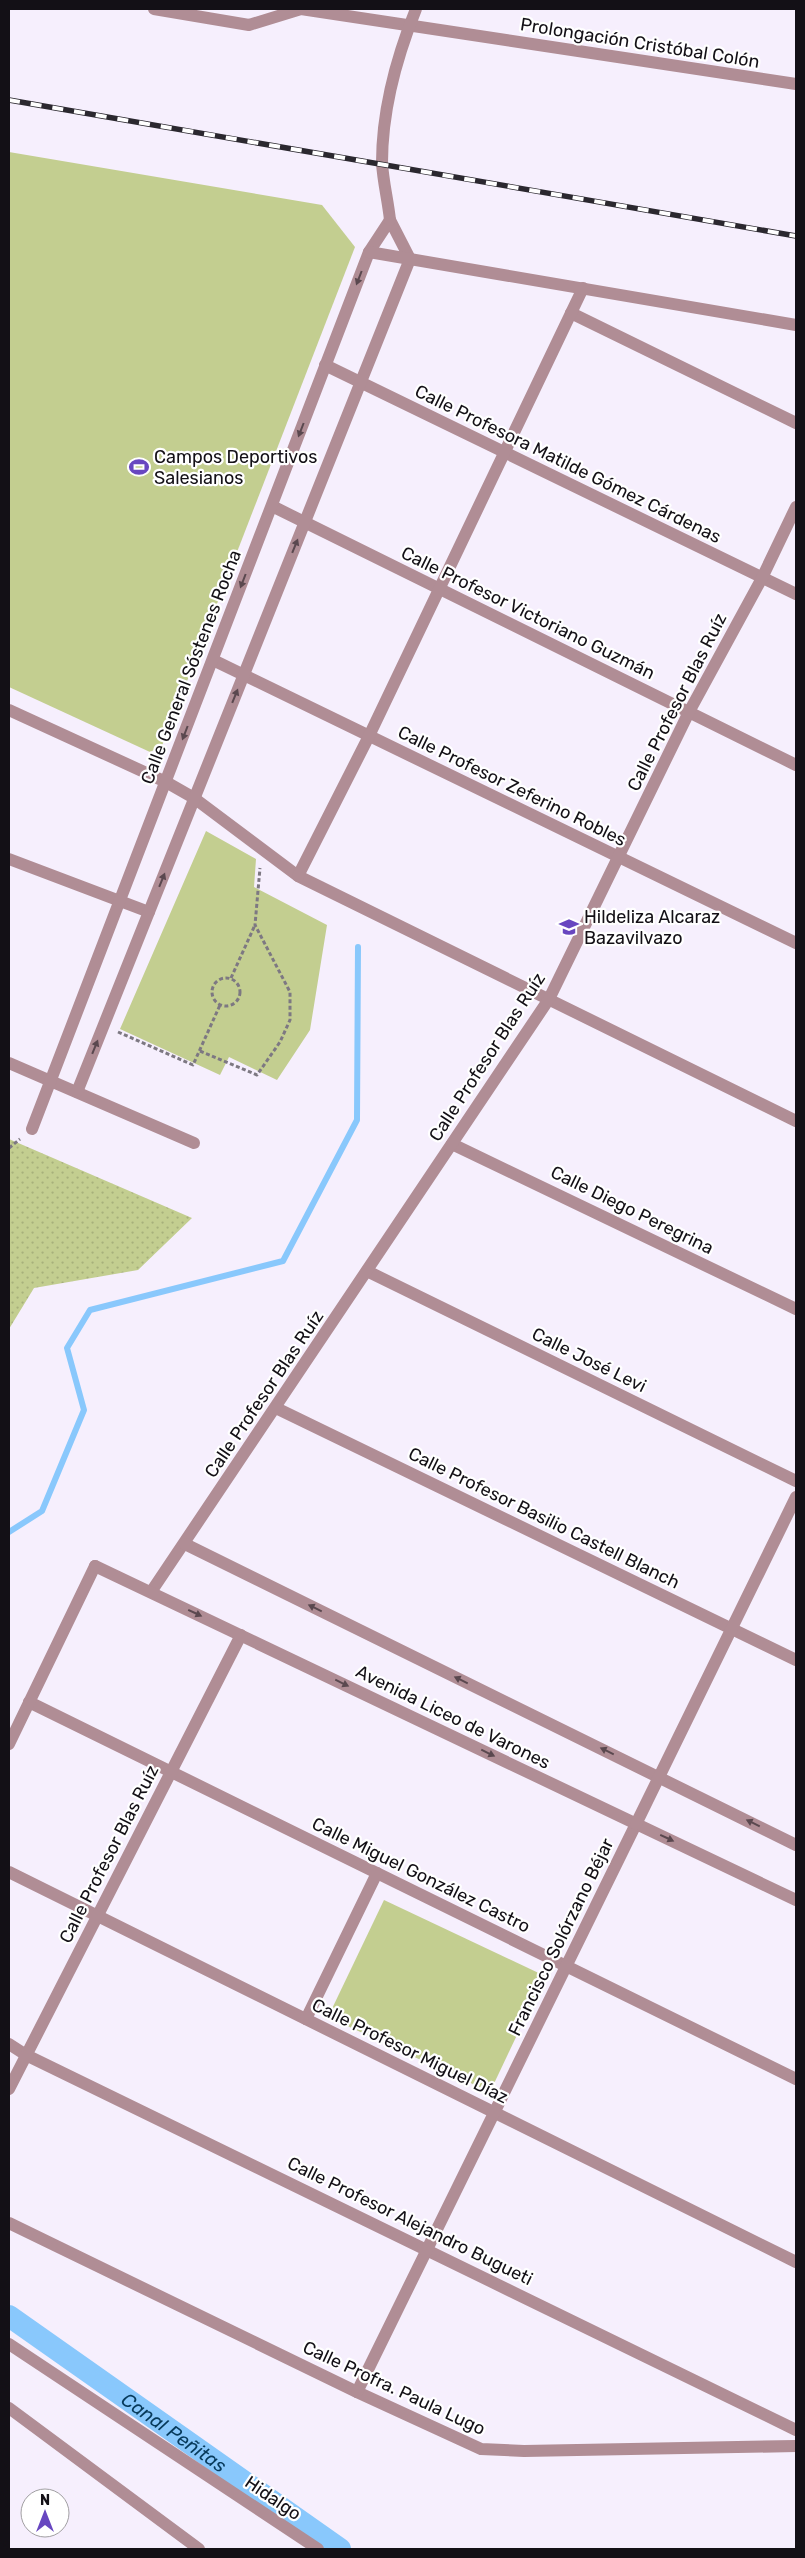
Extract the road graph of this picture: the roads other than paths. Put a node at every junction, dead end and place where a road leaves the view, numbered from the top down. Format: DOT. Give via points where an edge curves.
graph roads {
  1 [pos="154,9"];
  2 [pos="416,9"];
  3 [pos="218,14"];
  4 [pos="409,26"];
  5 [pos="796,84"];
  6 [pos="390,220"];
  7 [pos="369,252"];
  8 [pos="410,259"];
  9 [pos="583,288"];
  10 [pos="571,313"];
  11 [pos="796,325"];
  12 [pos="325,365"];
  13 [pos="360,382"];
  14 [pos="796,423"];
  15 [pos="506,453"];
  16 [pos="272,506"];
  17 [pos="796,507"];
  18 [pos="305,522"];
  19 [pos="762,578"];
  20 [pos="440,589"];
  21 [pos="796,594"];
  22 [pos="213,660"];
  23 [pos="243,676"];
  24 [pos="9,710"];
  25 [pos="689,712"];
  26 [pos="369,736"];
  27 [pos="796,764"];
  28 [pos="166,782"];
  29 [pos="194,798"];
  30 [pos="618,857"];
  31 [pos="9,859"];
  32 [pos="298,876"];
  33 [pos="120,901"];
  34 [pos="149,912"];
  35 [pos="796,943"];
  36 [pos="549,999"];
  37 [pos="9,1063"];
  38 [pos="51,1082"];
  39 [pos="77,1092"];
  40 [pos="796,1121"];
  41 [pos="32,1129"];
  42 [pos="194,1143"];
  43 [pos="452,1144"];
  44 [pos="367,1271"];
  45 [pos="796,1308"];
  46 [pos="276,1408"];
  47 [pos="796,1481"];
  48 [pos="796,1497"];
  49 [pos="185,1544"];
  50 [pos="151,1592"];
  51 [pos="732,1628"];
  52 [pos="241,1635"];
  53 [pos="796,1660"];
  54 [pos="29,1702"];
  55 [pos="9,1744"];
  56 [pos="171,1771"];
  57 [pos="659,1777"];
  58 [pos="636,1824"];
  59 [pos="796,1845"];
  60 [pos="9,1872"];
  61 [pos="377,1873"];
  62 [pos="796,1900"];
  63 [pos="97,1916"];
  64 [pos="566,1966"];
  65 [pos="306,2020"];
  66 [pos="9,2044"];
  67 [pos="26,2055"];
  68 [pos="796,2079"];
  69 [pos="9,2089"];
  70 [pos="494,2112"];
  71 [pos="9,2223"];
  72 [pos="427,2248"];
  73 [pos="796,2262"];
  74 [pos="9,2344"];
  75 [pos="357,2392"];
  76 [pos="9,2408"];
  77 [pos="796,2430"];
  78 [pos="796,2446"];
  79 [pos="199,2549"];
  80 [pos="318,2549"];
  1 -- 3 [label="street, Prolongación Cristóbal Colón"];
  2 -- 4 [label="street"];
  3 -- 4 [label="street, Prolongación Cristóbal Colón" via="249,25 301,9"];
  4 -- 5 [label="street, Prolongación Cristóbal Colón"];
  4 -- 6 [label="street" via="386,111 382,164"];
  6 -- 7 [label="street, Calle General Sóstenes Rocha"];
  6 -- 8 [label="street"];
  7 -- 8 [label="street"];
  7 -- 12 [label="street, Calle General Sóstenes Rocha, one-way"];
  8 -- 9 [label="street"];
  8 -- 13 [label="street"];
  9 -- 10 [label="street"];
  9 -- 11 [label="street"];
  10 -- 14 [label="street"];
  10 -- 15 [label="street"];
  12 -- 13 [label="street, Calle Profesora Matilde Gómez Cárdenas"];
  12 -- 16 [label="street, Calle General Sóstenes Rocha, one-way"];
  13 -- 15 [label="street, Calle Profesora Matilde Gómez Cárdenas"];
  13 -- 18 [label="street"];
  15 -- 19 [label="street, Calle Profesora Matilde Gómez Cárdenas"];
  15 -- 20 [label="street"];
  16 -- 18 [label="street, Calle Profesor Victoriano Guzmán"];
  16 -- 22 [label="street, Calle General Sóstenes Rocha, one-way"];
  17 -- 19 [label="street, Calle Profesor Blas Ruíz"];
  18 -- 20 [label="street, Calle Profesor Victoriano Guzmán"];
  23 -- 18 [label="street, one-way"];
  19 -- 21 [label="street, Calle Profesora Matilde Gómez Cárdenas"];
  19 -- 25 [label="street, Calle Profesor Blas Ruíz"];
  20 -- 25 [label="street, Calle Profesor Victoriano Guzmán"];
  20 -- 26 [label="street"];
  22 -- 23 [label="street, Calle Profesor Zeferino Robles"];
  22 -- 28 [label="street, Calle General Sóstenes Rocha, one-way"];
  23 -- 26 [label="street, Calle Profesor Zeferino Robles"];
  29 -- 23 [label="street, one-way"];
  24 -- 28 [label="street"];
  25 -- 27 [label="street, Calle Profesor Victoriano Guzmán"];
  25 -- 30 [label="street, Calle Profesor Blas Ruíz"];
  26 -- 30 [label="street, Calle Profesor Zeferino Robles"];
  26 -- 32 [label="street"];
  28 -- 29 [label="street"];
  28 -- 33 [label="street, Calle General Sóstenes Rocha"];
  29 -- 32 [label="street"];
  34 -- 29 [label="street, one-way"];
  30 -- 35 [label="street, Calle Profesor Zeferino Robles"];
  30 -- 36 [label="street, Calle Profesor Blas Ruíz"];
  31 -- 33 [label="street"];
  32 -- 36 [label="street"];
  33 -- 34 [label="street"];
  33 -- 38 [label="street, Calle General Sóstenes Rocha"];
  39 -- 34 [label="street, one-way"];
  36 -- 40 [label="street"];
  36 -- 43 [label="street, Calle Profesor Blas Ruíz"];
  37 -- 38 [label="street"];
  38 -- 39 [label="street"];
  38 -- 41 [label="street, Calle General Sóstenes Rocha"];
  39 -- 42 [label="street"];
  43 -- 44 [label="street, Calle Profesor Blas Ruíz"];
  43 -- 45 [label="street, Calle Diego Peregrina"];
  44 -- 46 [label="street, Calle Profesor Blas Ruíz"];
  44 -- 47 [label="street, Calle José Levi"];
  46 -- 49 [label="street, Calle Profesor Blas Ruíz"];
  46 -- 51 [label="street, Calle Profesor Basilio Castell Blanch"];
  48 -- 51 [label="street, Francisco Solórzano Béjar"];
  49 -- 50 [label="street, Calle Profesor Blas Ruíz"];
  57 -- 49 [label="street, Avenida Liceo de Varones, one-way"];
  50 -- 52 [label="street, Avenida Liceo de Varones, one-way"];
  50 -- 54 [label="street, Avenida Liceo de Varones" via="95,1566"];
  51 -- 53 [label="street, Calle Profesor Basilio Castell Blanch"];
  51 -- 57 [label="street, Francisco Solórzano Béjar"];
  52 -- 56 [label="street, Calle Profesor Blas Ruíz"];
  52 -- 58 [label="street, Avenida Liceo de Varones, one-way"];
  54 -- 55 [label="street"];
  54 -- 56 [label="street, Calle Miguel González Castro"];
  56 -- 61 [label="street, Calle Miguel González Castro"];
  56 -- 63 [label="street, Calle Profesor Blas Ruíz"];
  57 -- 58 [label="street, Francisco Solórzano Béjar"];
  59 -- 57 [label="street, Avenida Liceo de Varones, one-way"];
  58 -- 62 [label="street, Avenida Liceo de Varones, one-way"];
  58 -- 64 [label="street, Francisco Solórzano Béjar"];
  60 -- 63 [label="street, Calle Profesor Miguel Díaz"];
  61 -- 64 [label="street, Calle Miguel González Castro"];
  61 -- 65 [label="street"];
  63 -- 65 [label="street, Calle Profesor Miguel Díaz"];
  63 -- 67 [label="street, Calle Profesor Blas Ruíz"];
  64 -- 68 [label="street, Calle Miguel González Castro"];
  64 -- 70 [label="street, Francisco Solórzano Béjar"];
  65 -- 70 [label="street, Calle Profesor Miguel Díaz"];
  66 -- 67 [label="street, Calle Profesor Alejandro Bugueti"];
  67 -- 69 [label="street, Calle Profesor Blas Ruíz"];
  67 -- 72 [label="street, Calle Profesor Alejandro Bugueti"];
  70 -- 72 [label="street, Francisco Solórzano Béjar"];
  70 -- 73 [label="street, Calle Profesor Miguel Díaz"];
  71 -- 75 [label="street, Calle Profra. Paula Lugo"];
  72 -- 75 [label="street, Francisco Solórzano Béjar"];
  72 -- 77 [label="street, Calle Profesor Alejandro Bugueti"];
  74 -- 80 [label="street, Hidalgo"];
  75 -- 78 [label="street, Calle Profra. Paula Lugo" via="481,2449"];
  76 -- 79 [label="street"];
}
